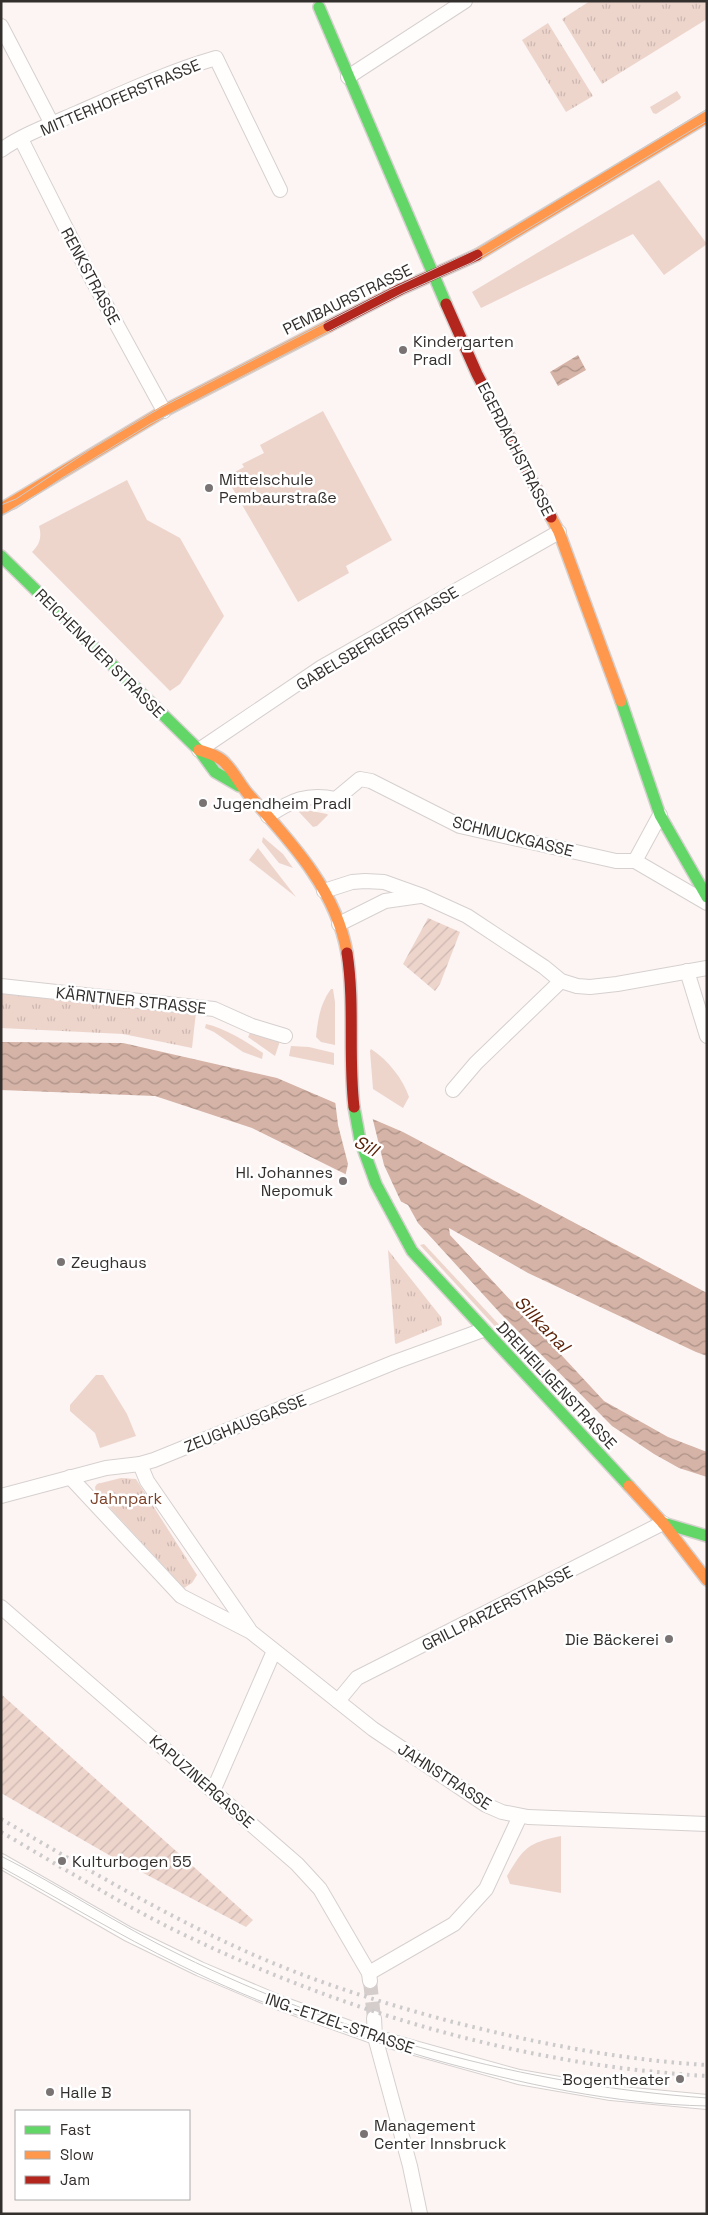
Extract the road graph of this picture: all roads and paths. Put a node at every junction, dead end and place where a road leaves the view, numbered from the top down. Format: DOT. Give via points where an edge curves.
graph roads {
  1 [pos="465,1"];
  2 [pos="319,7"];
  3 [pos="1,26"];
  4 [pos="348,77"];
  5 [pos="707,117"];
  6 [pos="52,124"];
  7 [pos="20,139"];
  8 [pos="1,150"];
  9 [pos="280,190"];
  10 [pos="434,275"];
  11 [pos="164,411"];
  12 [pos="1,509"];
  13 [pos="559,532"];
  14 [pos="1,556"];
  15 [pos="199,750"];
  16 [pos="660,815"];
  17 [pos="268,816"];
  18 [pos="635,861"];
  19 [pos="324,891"];
  20 [pos="423,896"];
  21 [pos="707,898"];
  22 [pos="707,903"];
  23 [pos="339,924"];
  24 [pos="707,968"];
  25 [pos="687,971"];
  26 [pos="561,981"];
  27 [pos="1,986"];
  28 [pos="285,1036"];
  29 [pos="707,1036"];
  30 [pos="350,1061"];
  31 [pos="453,1090"];
  32 [pos="483,1330"];
  33 [pos="140,1464"];
  34 [pos="70,1476"];
  35 [pos="1,1496"];
  36 [pos="663,1523"];
  37 [pos="707,1536"];
  38 [pos="707,1560"];
  39 [pos="707,1580"];
  40 [pos="1,1607"];
  41 [pos="251,1632"];
  42 [pos="274,1651"];
  43 [pos="338,1701"];
  44 [pos="214,1791"];
  45 [pos="520,1816"];
  46 [pos="707,1824"];
  47 [pos="1,1861"];
  48 [pos="374,2018"];
  49 [pos="375,2038"];
  50 [pos="707,2102"];
  51 [pos="420,2214"];
  1 -- 4 [label="street"];
  2 -- 4 [label="street, EGERDACHSTRASSE"];
  3 -- 6 [label="street"];
  4 -- 10 [label="street, EGERDACHSTRASSE"];
  5 -- 10 [label="street, PEMBAURSTRASSE" via="472,258"];
  6 -- 7 [label="street, MITTERHOFERSTRASSE"];
  6 -- 9 [label="street, MITTERHOFERSTRASSE" via="184,68 216,58"];
  7 -- 8 [label="street, MITTERHOFERSTRASSE"];
  7 -- 11 [label="street, RENKSTRASSE"];
  10 -- 11 [label="street, PEMBAURSTRASSE"];
  10 -- 13 [label="street, EGERDACHSTRASSE" via="477,374"];
  11 -- 12 [label="street, PEMBAURSTRASSE"];
  13 -- 15 [label="street, GABELSBERGERSTRASSE" via="322,667"];
  13 -- 16 [label="street, EGERDACHSTRASSE"];
  14 -- 15 [label="street, REICHENAUER STRASSE"];
  15 -- 17 [label="street, REICHENAUER STRASSE" via="215,772 240,786"];
  16 -- 18 [label="street"];
  16 -- 21 [label="street, EGERDACHSTRASSE"];
  17 -- 18 [label="street, SCHMUCKGASSE" via="290,801 319,796 336,799 360,779 371,781 460,826 614,861"];
  17 -- 19 [label="street, REICHENAUER STRASSE" via="310,867"];
  18 -- 22 [label="street, SCHMUCKGASSE"];
  19 -- 20 [label="street" via="365,881 384,882"];
  19 -- 23 [label="street, REICHENAUER STRASSE"];
  20 -- 23 [label="street" via="385,901"];
  20 -- 26 [label="street" via="468,916"];
  23 -- 30 [label="street, REICHENAUER STRASSE" via="351,976"];
  24 -- 25 [label="street"];
  25 -- 26 [label="street" via="590,988"];
  25 -- 29 [label="street"];
  26 -- 31 [label="street" via="476,1063"];
  27 -- 28 [label="street, KÄRNTNER STRASSE" via="214,1009"];
  30 -- 32 [label="street, DREIHEILIGENSTRASSE" via="359,1135 369,1171 387,1210 412,1251"];
  32 -- 33 [label="street, ZEUGHAUSGASSE"];
  32 -- 36 [label="street, DREIHEILIGENSTRASSE"];
  33 -- 34 [label="street, ZEUGHAUSGASSE"];
  33 -- 41 [label="street, JAHNSTRASSE" via="147,1481"];
  34 -- 35 [label="street, ZEUGHAUSGASSE"];
  34 -- 41 [label="street, JAHNSTRASSE" via="182,1596"];
  36 -- 37 [label="street"];
  36 -- 39 [label="street, DREIHEILIGENSTRASSE"];
  36 -- 43 [label="street, GRILLPARZERSTRASSE" via="357,1678"];
  38 -- 39 [label="street"];
  40 -- 44 [label="street, KAPUZINERGASSE"];
  41 -- 42 [label="street, JAHNSTRASSE"];
  42 -- 43 [label="street, JAHNSTRASSE"];
  42 -- 44 [label="street"];
  43 -- 45 [label="street, JAHNSTRASSE" via="373,1729 478,1800 502,1812"];
  44 -- 45 [label="street, KAPUZINERGASSE" via="297,1864 320,1889 370,1977 454,1924 486,1889"];
  45 -- 46 [label="street, JAHNSTRASSE"];
  47 -- 49 [label="street, ING.-ETZEL-STRASSE" via="128,1934 200,1969"];
  48 -- 49 [label="street"];
  49 -- 50 [label="street, ING.-ETZEL-STRASSE" via="538,2080 611,2093"];
  49 -- 51 [label="street" via="412,2172"];
}
